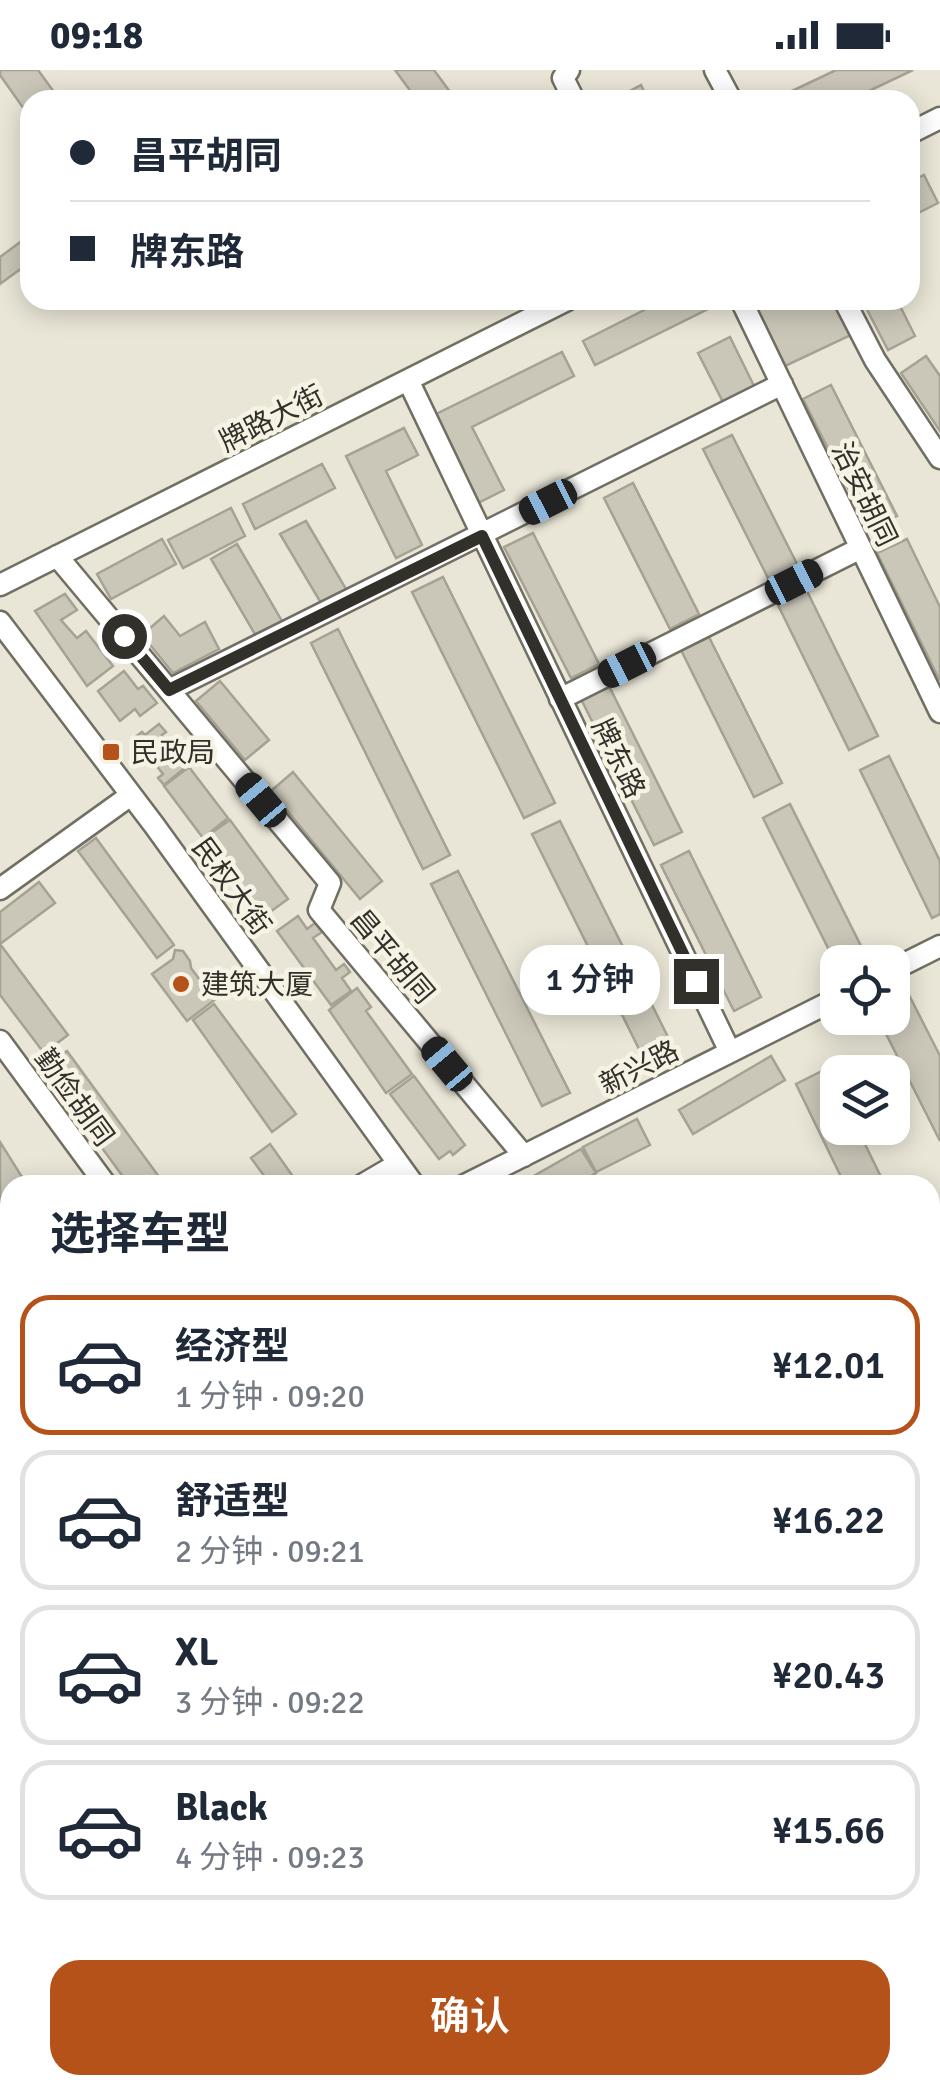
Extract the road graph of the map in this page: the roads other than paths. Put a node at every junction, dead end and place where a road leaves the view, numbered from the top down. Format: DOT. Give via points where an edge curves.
graph roads {
  1 [pos="547,310"];
  2 [pos="746,310"];
  3 [pos="849,310"];
  4 [pos="408,380"];
  5 [pos="782,384"];
  6 [pos="940,458"];
  7 [pos="482,536"];
  8 [pos="861,548"];
  9 [pos="57,556"];
  10 [pos="0,584"];
  11 [pos="0,622"];
  12 [pos="169,690"];
  13 [pos="560,699"];
  14 [pos="940,712"];
  15 [pos="131,795"];
  16 [pos="0,888"];
  17 [pos="940,946"];
  18 [pos="910,961"];
  19 [pos="820,1007"];
  20 [pos="0,1042"];
  21 [pos="730,1052"];
  22 [pos="6,1063"];
  23 [pos="524,1156"];
  24 [pos="398,1164"];
  25 [pos="98,1175"];
  26 [pos="379,1175"];
  27 [pos="406,1175"];
  28 [pos="486,1175"];
  1 -- 4 [label="street, 牌路大街"];
  2 -- 5 [label="street, 治安胡同"];
  3 -- 6 [label="street"];
  4 -- 7 [label="street, 牌东路"];
  4 -- 9 [label="street, 牌路大街"];
  5 -- 7 [label="street"];
  5 -- 8 [label="street, 治安胡同"];
  7 -- 12 [label="street"];
  7 -- 13 [label="street, 牌东路"];
  8 -- 13 [label="street"];
  8 -- 14 [label="street, 治安胡同"];
  9 -- 10 [label="street, 牌路大街"];
  9 -- 12 [label="street, 昌平胡同"];
  11 -- 15 [label="street, 民权大街"];
  12 -- 23 [label="street, 昌平胡同" via="330,883 319,910"];
  13 -- 21 [label="street, 牌东路"];
  15 -- 16 [label="street"];
  15 -- 24 [label="street, 民权大街"];
  17 -- 18 [label="street"];
  19 -- 21 [label="street, 新兴路"];
  20 -- 22 [label="street, 勤俭胡同"];
  21 -- 23 [label="street, 新兴路"];
  22 -- 25 [label="street, 勤俭胡同"];
  23 -- 28 [label="street, 新兴路"];
  24 -- 26 [label="street"];
  24 -- 27 [label="street, 民权大街"];
}
